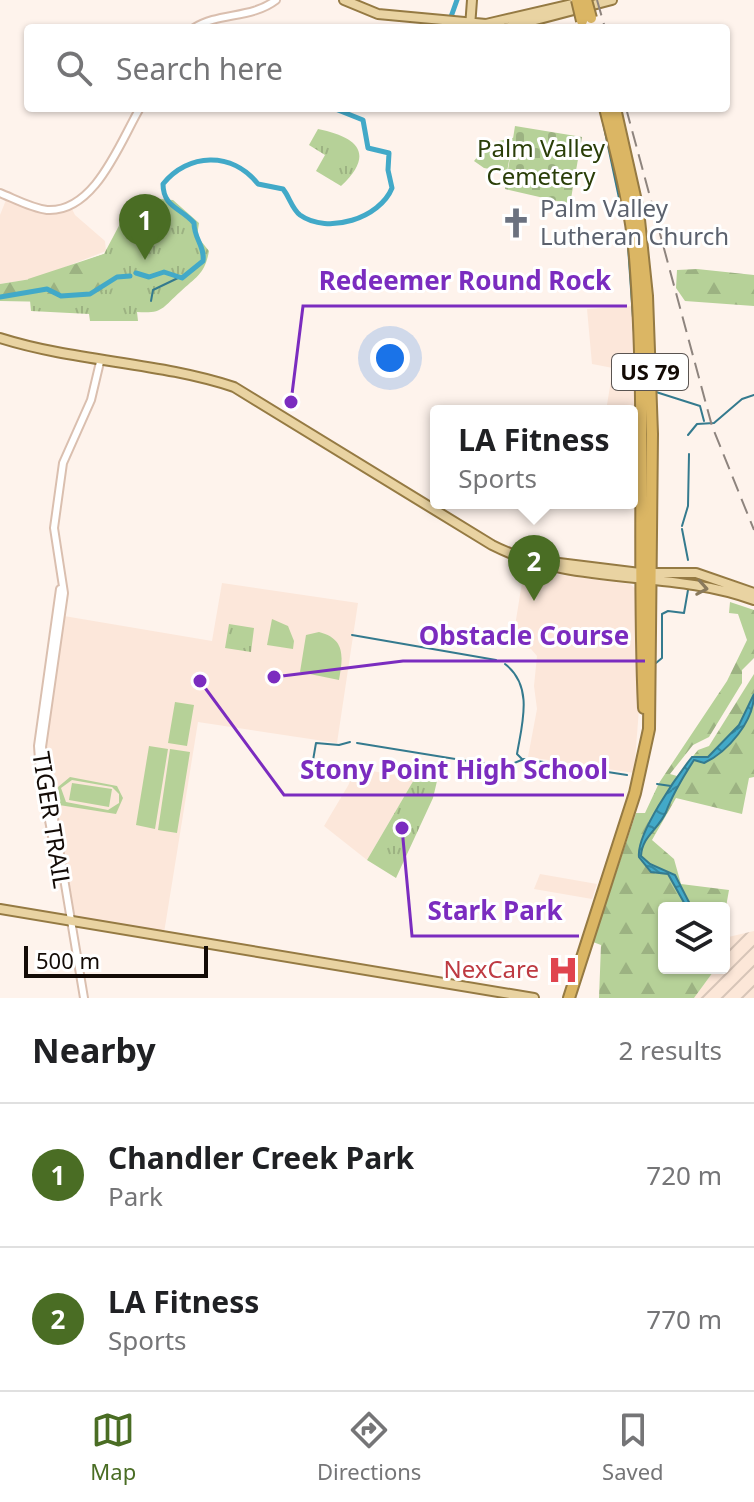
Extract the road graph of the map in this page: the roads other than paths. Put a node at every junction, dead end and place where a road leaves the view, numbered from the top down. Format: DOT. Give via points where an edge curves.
graph roads {
  1 [pos="276,0"];
  2 [pos="337,0"];
  3 [pos="344,0"];
  4 [pos="472,0"];
  5 [pos="577,0"];
  6 [pos="587,0"];
  7 [pos="612,0"];
  8 [pos="436,22"];
  9 [pos="202,24"];
  10 [pos="451,24"];
  11 [pos="470,24"];
  12 [pos="488,24"];
  13 [pos="520,24"];
  14 [pos="588,24"];
  15 [pos="138,112"];
  16 [pos="606,112"];
  17 [pos="616,112"];
  18 [pos="0,193"];
  19 [pos="0,338"];
  20 [pos="100,362"];
  21 [pos="647,435"];
  22 [pos="430,507"];
  23 [pos="434,509"];
  24 [pos="522,559"];
  25 [pos="595,568"];
  26 [pos="563,569"];
  27 [pos="645,576"];
  28 [pos="754,593"];
  29 [pos="754,600"];
  30 [pos="641,661"];
  31 [pos="650,694"];
  32 [pos="643,762"];
  33 [pos="0,909"];
  34 [pos="70,918"];
  35 [pos="84,998"];
  36 [pos="534,998"];
  37 [pos="569,998"];
  1 -- 9 [label="street" via="253,13"];
  2 -- 8 [label="main road" via="369,17"];
  3 -- 8 [label="main road" via="373,13"];
  4 -- 11 [label="main road"];
  5 -- 14 [label="highway, bridge"];
  6 -- 12 [label="main road"];
  6 -- 14 [label="highway, bridge"];
  7 -- 13 [label="main road"];
  8 -- 10 [label="main road"];
  15 -- 18 [label="street" via="79,201 47,210"];
  16 -- 21 [label="highway, US 79" via="635,255 642,424"];
  17 -- 21 [label="highway, US 79" via="644,251"];
  19 -- 20 [label="main road"];
  20 -- 22 [label="main road" via="214,380 247,393"];
  20 -- 34 [label="street, TIGER TRAIL" via="91,400 63,463 54,528 63,602 42,747"];
  21 -- 27 [label="highway, US 79"];
  21 -- 27 [label="highway, US 79" via="652,447"];
  23 -- 24 [label="main road"];
  24 -- 25 [label="main road"];
  24 -- 26 [label="main road"];
  25 -- 26 [label="main road"];
  25 -- 27 [label="main road"];
  26 -- 27 [label="main road"];
  27 -- 28 [label="main road" via="696,573"];
  27 -- 29 [label="main road, one-way"];
  27 -- 30 [label="highway, US 79"];
  27 -- 31 [label="highway, US 79"];
  30 -- 31 [label="highway"];
  30 -- 32 [label="highway, US 79"];
  31 -- 32 [label="highway, US 79"];
  32 -- 37 [label="highway, US 79"];
  33 -- 34 [label="main road"];
  34 -- 35 [label="street, TIGER TRAIL"];
  34 -- 36 [label="main road"];
}
